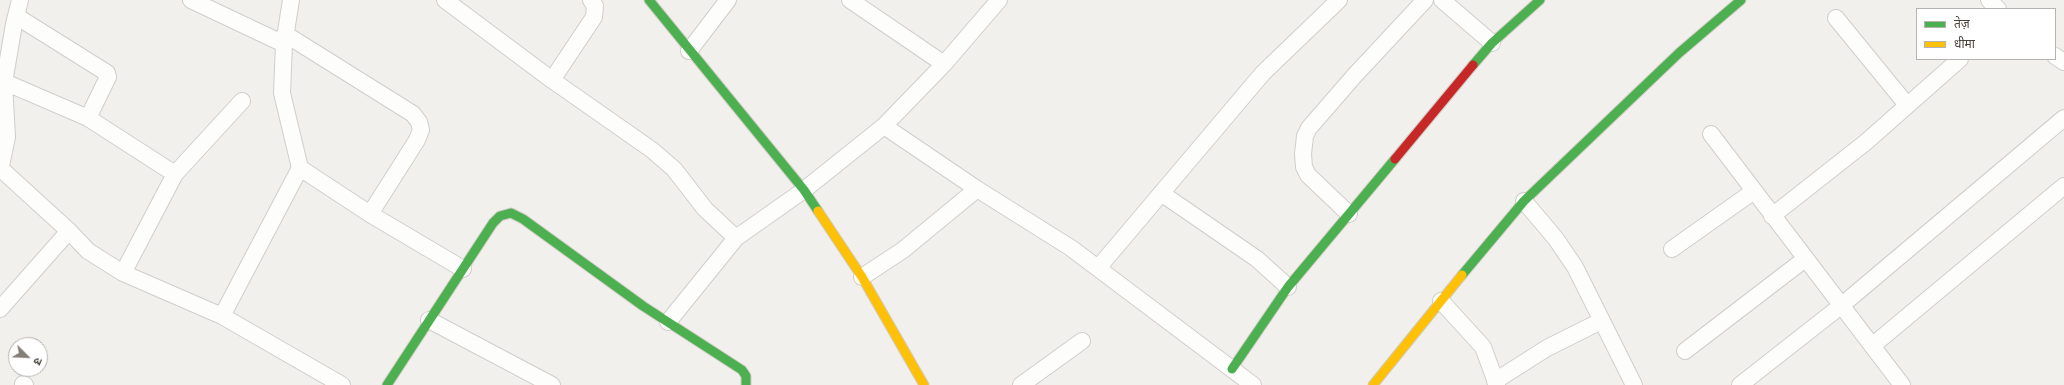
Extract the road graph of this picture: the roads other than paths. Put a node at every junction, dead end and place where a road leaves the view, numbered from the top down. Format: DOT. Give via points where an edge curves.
graph roads {
  1 [pos="20,0"];
  2 [pos="191,0"];
  3 [pos="291,0"];
  4 [pos="445,0"];
  5 [pos="648,0"];
  6 [pos="728,0"];
  7 [pos="850,0"];
  8 [pos="999,0"];
  9 [pos="1339,0"];
  10 [pos="1425,0"];
  11 [pos="1442,0"];
  12 [pos="1540,0"];
  13 [pos="1742,0"];
  14 [pos="1989,0"];
  15 [pos="596,2"];
  16 [pos="1997,8"];
  17 [pos="16,16"];
  18 [pos="1836,18"];
  19 [pos="284,39"];
  20 [pos="1492,43"];
  21 [pos="689,51"];
  22 [pos="1959,60"];
  23 [pos="944,64"];
  24 [pos="552,80"];
  25 [pos="2,81"];
  26 [pos="242,101"];
  27 [pos="1908,106"];
  28 [pos="88,118"];
  29 [pos="2064,118"];
  30 [pos="884,126"];
  31 [pos="1711,134"];
  32 [pos="300,168"];
  33 [pos="1,170"];
  34 [pos="175,174"];
  35 [pos="2064,186"];
  36 [pos="977,189"];
  37 [pos="804,190"];
  38 [pos="1754,191"];
  39 [pos="1161,192"];
  40 [pos="1524,201"];
  41 [pos="370,214"];
  42 [pos="1349,214"];
  43 [pos="1772,216"];
  44 [pos="69,231"];
  45 [pos="736,238"];
  46 [pos="1672,249"];
  47 [pos="1805,259"];
  48 [pos="1098,268"];
  49 [pos="463,269"];
  50 [pos="123,273"];
  51 [pos="862,277"];
  52 [pos="1288,287"];
  53 [pos="1441,301"];
  54 [pos="1842,305"];
  55 [pos="0,309"];
  56 [pos="222,316"];
  57 [pos="429,320"];
  58 [pos="1601,321"];
  59 [pos="668,322"];
  60 [pos="1082,341"];
  61 [pos="1872,346"];
  62 [pos="1685,351"];
  63 [pos="1232,369"];
  64 [pos="1496,383"];
  65 [pos="342,385"];
  66 [pos="387,385"];
  67 [pos="552,385"];
  68 [pos="746,385"];
  69 [pos="924,385"];
  70 [pos="1021,385"];
  71 [pos="1253,385"];
  72 [pos="1373,385"];
  73 [pos="1634,385"];
  74 [pos="1740,385"];
  75 [pos="1902,385"];
  1 -- 17 [label="street"];
  2 -- 19 [label="street"];
  3 -- 19 [label="street"];
  4 -- 24 [label="street"];
  5 -- 21 [label="street"];
  6 -- 21 [label="street"];
  7 -- 23 [label="street"];
  8 -- 23 [label="street"];
  9 -- 39 [label="street" via="1263,73"];
  10 -- 42 [label="street" via="1355,75 1305,136 1303,154 1304,167 1308,175"];
  11 -- 20 [label="street"];
  12 -- 20 [label="street"];
  13 -- 40 [label="street" via="1679,53"];
  14 -- 16 [label="street"];
  15 -- 24 [label="street" via="594,17"];
  17 -- 25 [label="street"];
  17 -- 28 [label="street" via="107,73 108,77"];
  18 -- 27 [label="street"];
  19 -- 32 [label="street" via="282,93"];
  19 -- 41 [label="street" via="413,114 419,122 421,130 417,140"];
  20 -- 42 [label="street"];
  21 -- 37 [label="street"];
  22 -- 27 [label="street"];
  23 -- 30 [label="street"];
  24 -- 45 [label="street" via="669,164 682,177 705,209"];
  25 -- 28 [label="street"];
  25 -- 33 [label="street" via="7,137"];
  26 -- 34 [label="street"];
  27 -- 43 [label="street"];
  28 -- 34 [label="street"];
  29 -- 54 [label="street"];
  30 -- 36 [label="street"];
  30 -- 37 [label="street"];
  31 -- 38 [label="street"];
  32 -- 41 [label="street"];
  32 -- 56 [label="street"];
  33 -- 44 [label="street"];
  34 -- 50 [label="street"];
  35 -- 61 [label="street"];
  36 -- 48 [label="street"];
  36 -- 51 [label="street" via="903,250"];
  37 -- 45 [label="street"];
  37 -- 51 [label="street"];
  38 -- 43 [label="street"];
  38 -- 46 [label="street"];
  39 -- 48 [label="street"];
  39 -- 52 [label="street" via="1257,260"];
  40 -- 53 [label="street"];
  40 -- 58 [label="street" via="1575,266"];
  41 -- 49 [label="street"];
  42 -- 52 [label="street"];
  43 -- 47 [label="street"];
  44 -- 50 [label="street" via="88,251"];
  44 -- 55 [label="street"];
  45 -- 59 [label="street"];
  47 -- 54 [label="street"];
  47 -- 62 [label="street"];
  48 -- 63 [label="street"];
  49 -- 57 [label="street"];
  49 -- 59 [label="street" via="493,223 500,216 511,213"];
  50 -- 56 [label="street"];
  51 -- 69 [label="street"];
  52 -- 63 [label="street"];
  53 -- 64 [label="street" via="1483,347"];
  53 -- 72 [label="street"];
  54 -- 61 [label="street"];
  54 -- 74 [label="street"];
  56 -- 65 [label="street"];
  57 -- 66 [label="street"];
  57 -- 67 [label="street"];
  58 -- 64 [label="street" via="1547,348"];
  58 -- 73 [label="street"];
  59 -- 68 [label="street" via="742,370 746,376"];
  60 -- 70 [label="street"];
  61 -- 75 [label="street"];
  63 -- 71 [label="street"];
}
